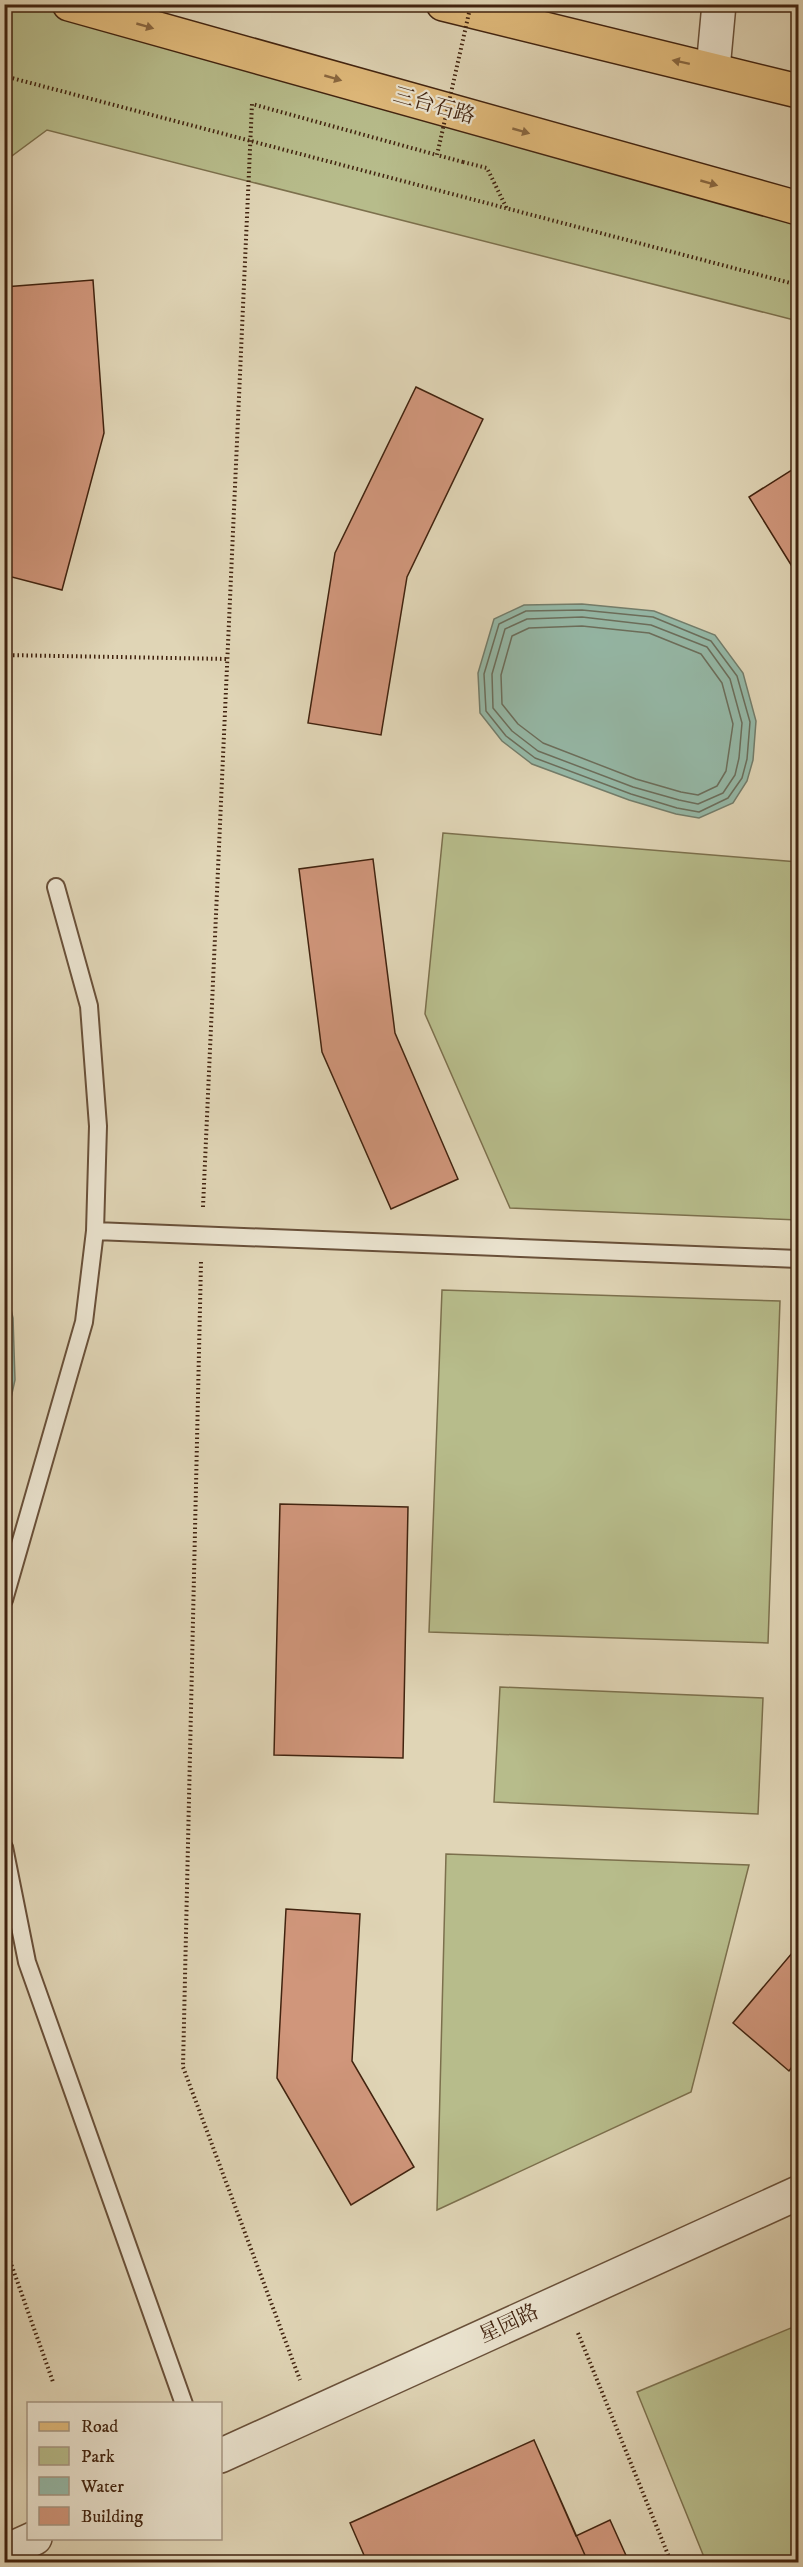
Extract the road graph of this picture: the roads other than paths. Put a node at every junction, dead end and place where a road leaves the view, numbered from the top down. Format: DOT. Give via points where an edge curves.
graph roads {
  1 [pos="69,4"];
  2 [pos="443,4"];
  3 [pos="719,4"];
  4 [pos="713,69"];
  5 [pos="798,91"];
  6 [pos="798,208"];
  7 [pos="56,887"];
  8 [pos="95,1231"];
  9 [pos="798,1259"];
  10 [pos="4,1600"];
  11 [pos="4,1847"];
  12 [pos="798,2193"];
  13 [pos="184,2402"];
  14 [pos="222,2455"];
  15 [pos="31,2540"];
  16 [pos="4,2552"];
  1 -- 6 [label="main road, 三台石路, one-way"];
  4 -- 2 [label="main road, one-way"];
  3 -- 4 [label="street"];
  4 -- 5 [label="main road"];
  7 -- 8 [label="lane" via="89,1006 98,1126"];
  8 -- 9 [label="lane"];
  8 -- 10 [label="lane" via="84,1322"];
  11 -- 13 [label="lane" via="27,1962"];
  12 -- 14 [label="street, 星园路"];
  15 -- 16 [label="street"];
}
